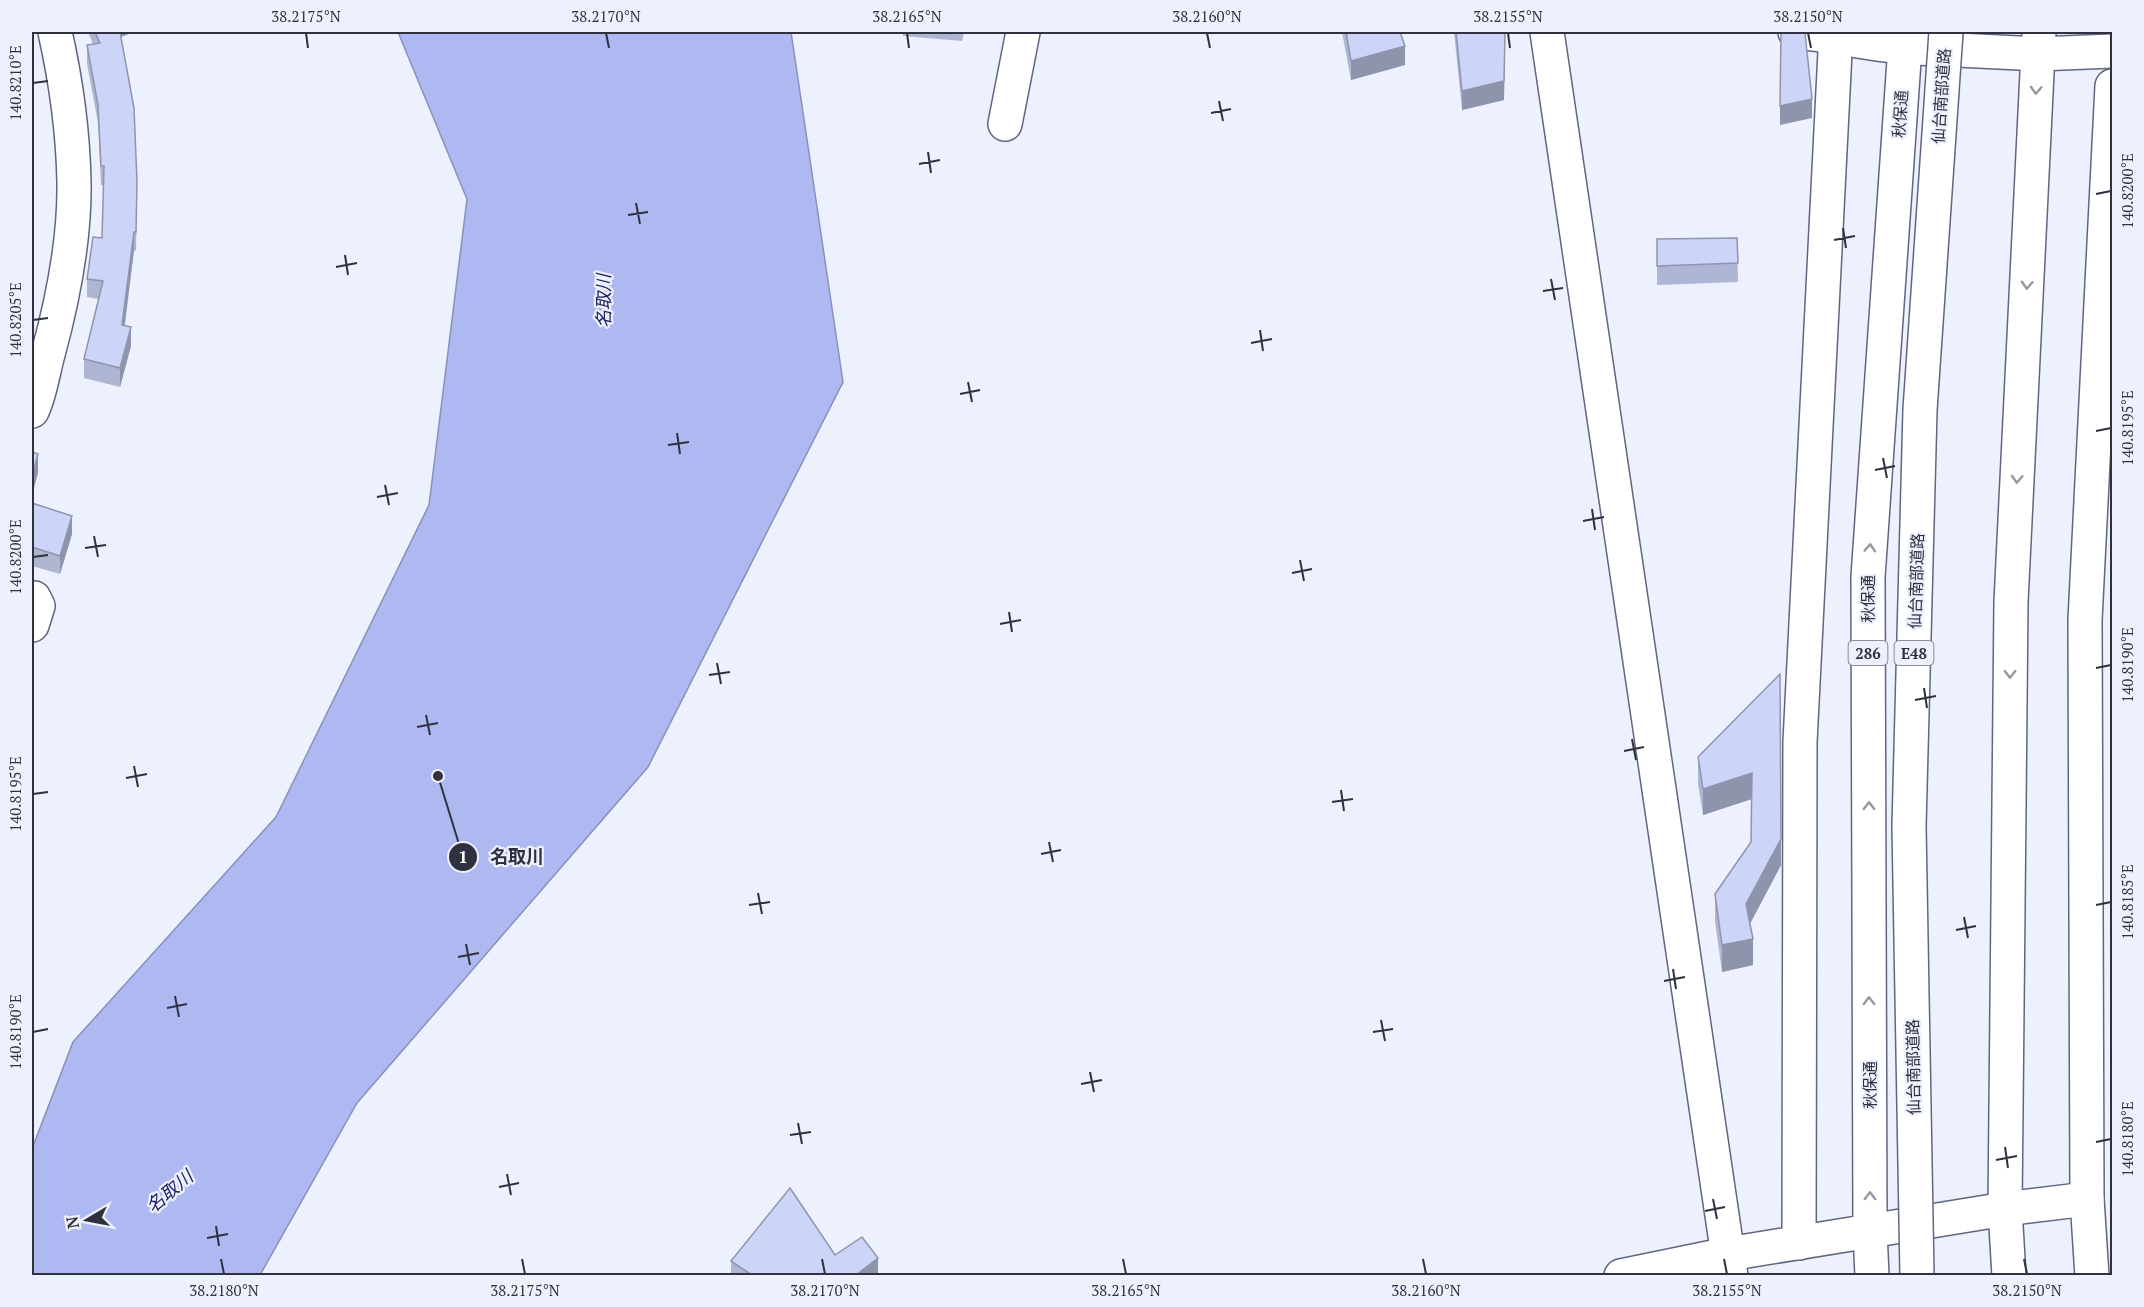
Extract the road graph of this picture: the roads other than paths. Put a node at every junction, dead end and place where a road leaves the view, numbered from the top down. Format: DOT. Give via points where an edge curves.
graph roads {
  1 [pos="55,32"];
  2 [pos="1023,32"];
  3 [pos="1547,32"];
  4 [pos="1795,32"];
  5 [pos="1946,32"];
  6 [pos="1836,34"];
  7 [pos="1905,39"];
  8 [pos="2039,43"];
  9 [pos="2112,51"];
  10 [pos="2112,86"];
  11 [pos="1005,124"];
  12 [pos="32,411"];
  13 [pos="32,598"];
  14 [pos="32,625"];
  15 [pos="2087,1198"];
  16 [pos="2005,1209"];
  17 [pos="1870,1231"];
  18 [pos="1798,1243"];
  19 [pos="1730,1265"];
  20 [pos="1621,1275"];
  21 [pos="1872,1275"];
  22 [pos="1917,1275"];
  23 [pos="2009,1275"];
  24 [pos="2092,1275"];
  1 -- 12 [label="main road" via="65,79 74,184 64,282"];
  2 -- 11 [label="main road"];
  3 -- 19 [label="main road"];
  4 -- 6 [label="main road"];
  5 -- 22 [label="main road, 仙台南部道路 / E48, bridge" via="1920,410 1909,826"];
  6 -- 7 [label="main road" via="1875,44"];
  6 -- 18 [label="main road" via="1800,742"];
  7 -- 8 [label="main road"];
  17 -- 7 [label="main road, 秋保通 / 286, one-way" via="1868,577"];
  8 -- 9 [label="main road"];
  8 -- 16 [label="main road, one-way" via="2011,602"];
  10 -- 15 [label="main road" via="2085,620"];
  13 -- 14 [label="main road" via="38,606"];
  15 -- 16 [label="main road"];
  15 -- 24 [label="main road"];
  16 -- 17 [label="main road"];
  16 -- 23 [label="main road"];
  17 -- 18 [label="main road"];
  17 -- 21 [label="main road, 秋保通 / 286"];
  18 -- 19 [label="main road"];
  19 -- 20 [label="main road"];
}
